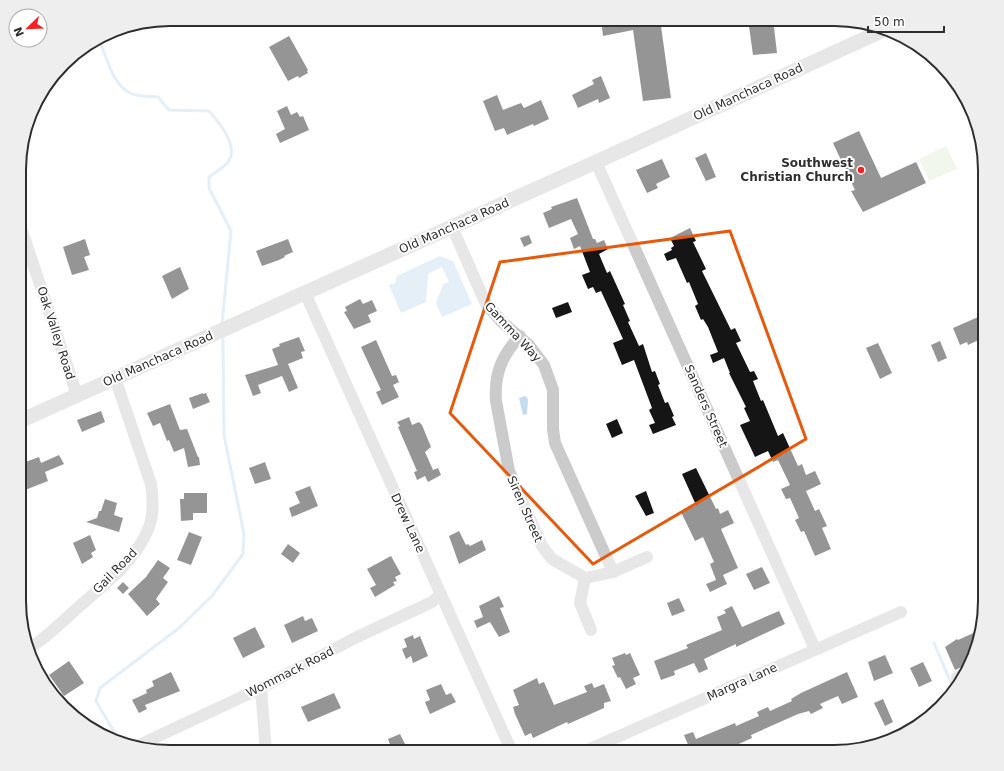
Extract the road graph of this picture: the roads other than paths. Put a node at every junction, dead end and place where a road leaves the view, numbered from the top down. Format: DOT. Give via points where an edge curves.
graph roads {
  1 [pos="877,33"];
  2 [pos="596,162"];
  3 [pos="452,227"];
  4 [pos="26,243"];
  5 [pos="305,293"];
  6 [pos="520,336"];
  7 [pos="115,378"];
  8 [pos="77,395"];
  9 [pos="26,418"];
  10 [pos="647,557"];
  11 [pos="613,572"];
  12 [pos="585,578"];
  13 [pos="441,594"];
  14 [pos="901,612"];
  15 [pos="591,630"];
  16 [pos="33,645"];
  17 [pos="815,649"];
  18 [pos="261,688"];
  19 [pos="144,743"];
  20 [pos="265,745"];
  21 [pos="509,745"];
  22 [pos="599,745"];
  1 -- 2 [label="street, Old Manchaca Road"];
  2 -- 3 [label="street, Old Manchaca Road"];
  2 -- 17 [label="street, Sanders Street"];
  3 -- 5 [label="street, Old Manchaca Road"];
  3 -- 6 [label="street, Gamma Way" via="486,304 502,322"];
  4 -- 8 [label="street, Oak Valley Road"];
  5 -- 7 [label="street, Old Manchaca Road"];
  5 -- 13 [label="street, Drew Lane"];
  6 -- 11 [label="street, Gamma Way" via="544,365 549,377 554,398 555,443"];
  6 -- 12 [label="street, Siren Street" via="504,355 496,380 496,401 508,471 547,554"];
  7 -- 8 [label="street, Old Manchaca Road"];
  7 -- 16 [label="street, Gail Road" via="151,484 153,497 150,526 136,550 117,572"];
  8 -- 9 [label="street, Old Manchaca Road"];
  10 -- 11 [label="street"];
  11 -- 12 [label="street"];
  12 -- 15 [label="street" via="580,603"];
  13 -- 18 [label="street, Wommack Road" via="432,602 355,638"];
  13 -- 21 [label="street, Drew Lane"];
  14 -- 17 [label="street, Margra Lane"];
  17 -- 22 [label="street, Margra Lane"];
  18 -- 19 [label="street, Wommack Road"];
  18 -- 20 [label="street"];
}
